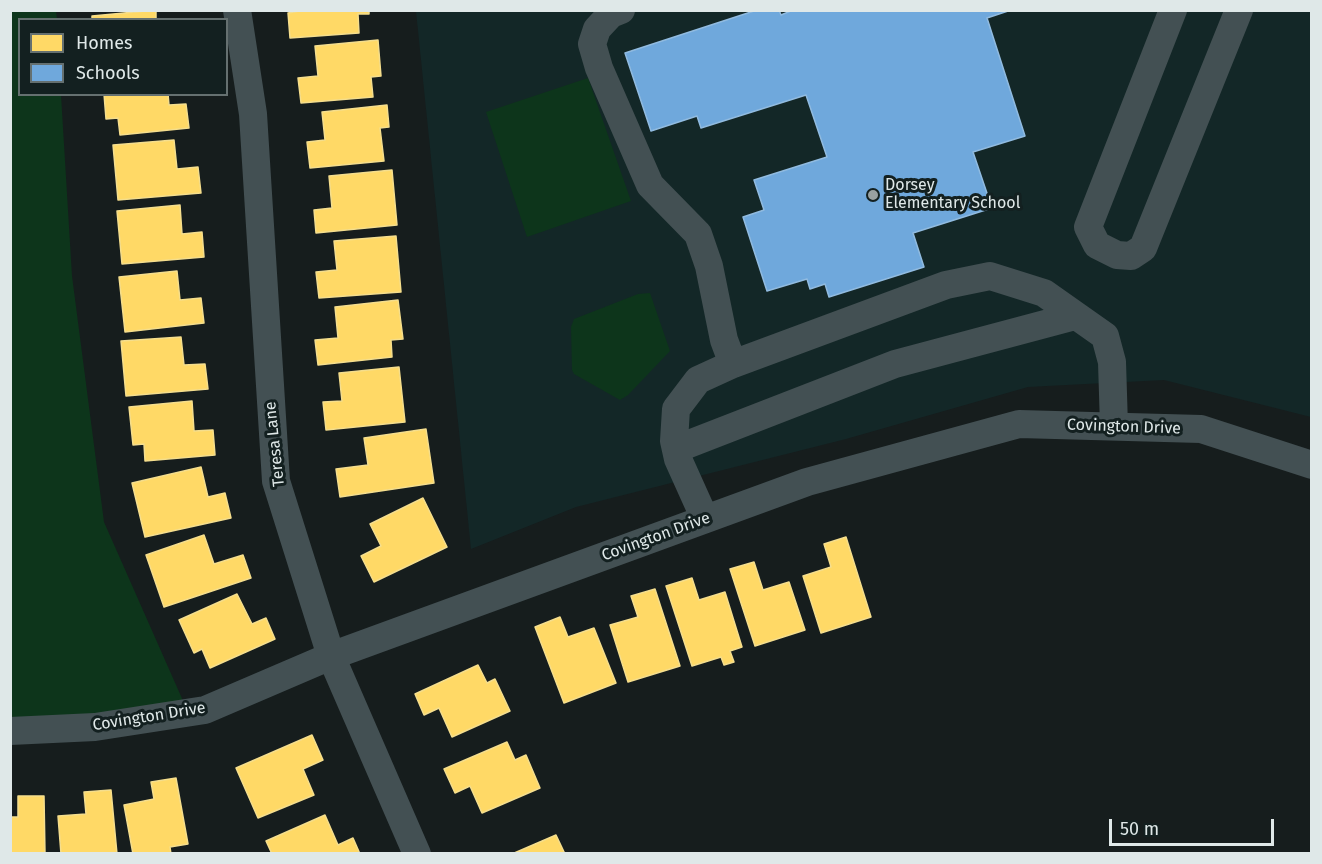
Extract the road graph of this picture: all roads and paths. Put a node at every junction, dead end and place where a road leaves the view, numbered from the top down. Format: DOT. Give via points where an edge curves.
graph roads {
  1 [pos="237,10"];
  2 [pos="621,10"];
  3 [pos="1173,10"];
  4 [pos="1239,10"];
  5 [pos="1075,316"];
  6 [pos="733,364"];
  7 [pos="1114,426"];
  8 [pos="676,449"];
  9 [pos="1311,465"];
  10 [pos="705,519"];
  11 [pos="331,656"];
  12 [pos="10,731"];
  13 [pos="417,854"];
  1 -- 11 [label="street, Teresa Lane" via="253,114 276,481"];
  2 -- 6 [label="street" via="597,28 592,44 599,68 650,185 698,234"];
  3 -- 4 [label="street" via="1088,227 1097,245 1117,255 1131,256 1143,248"];
  5 -- 6 [label="street" via="1044,293 990,276 946,285"];
  5 -- 7 [label="street" via="1105,336 1112,362"];
  5 -- 8 [label="street" via="895,364"];
  6 -- 8 [label="street" via="698,380 676,408"];
  7 -- 9 [label="street, Covington Drive" via="1201,429"];
  7 -- 10 [label="street, Covington Drive" via="1019,424 807,482"];
  8 -- 10 [label="street"];
  10 -- 11 [label="street, Covington Drive"];
  11 -- 12 [label="street, Covington Drive" via="205,710 95,727"];
  11 -- 13 [label="street, Teresa Lane"];
}
